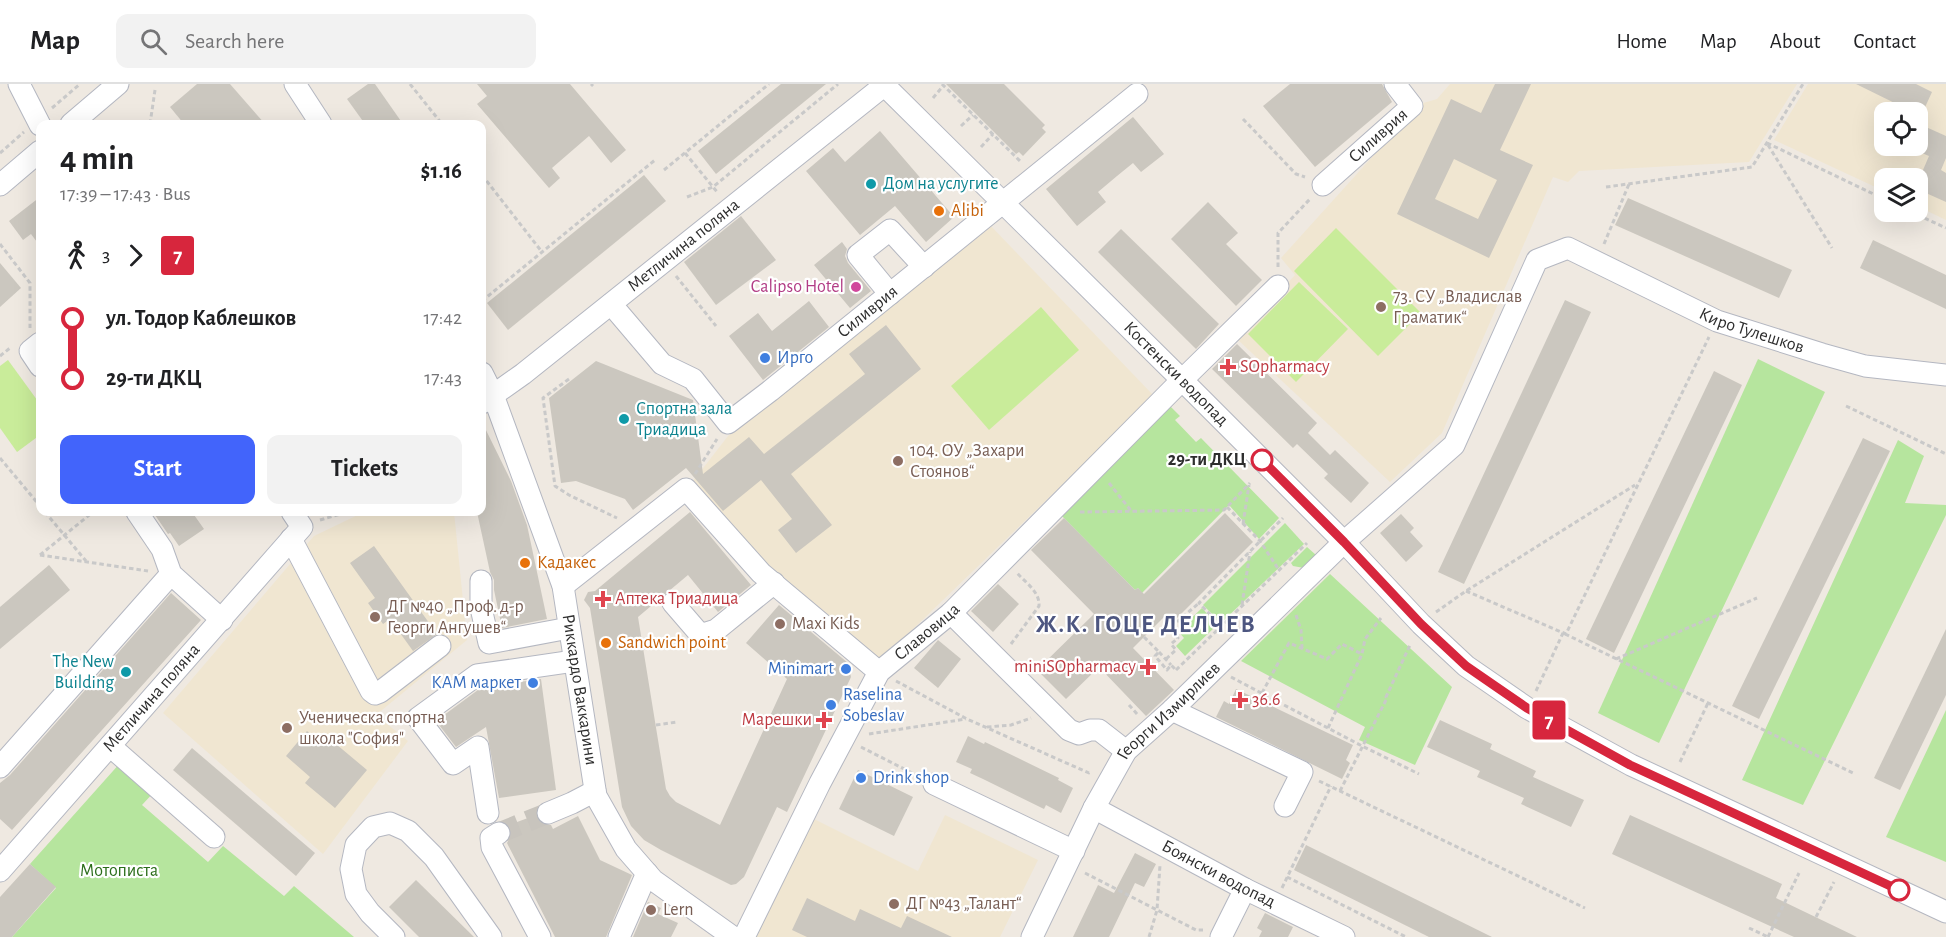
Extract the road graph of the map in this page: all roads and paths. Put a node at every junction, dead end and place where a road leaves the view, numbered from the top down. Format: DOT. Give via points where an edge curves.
graph roads {
  1 [pos="19,84"];
  2 [pos="118,84"];
  3 [pos="295,84"];
  4 [pos="410,84"];
  5 [pos="769,84"];
  6 [pos="838,84"];
  7 [pos="884,84"];
  8 [pos="1395,84"];
  9 [pos="1803,84"];
  10 [pos="943,85"];
  11 [pos="156,90"];
  12 [pos="1137,94"];
  13 [pos="933,98"];
  14 [pos="973,114"];
  15 [pos="1244,119"];
  16 [pos="37,120"];
  17 [pos="76,120"];
  18 [pos="151,120"];
  19 [pos="318,120"];
  20 [pos="439,120"];
  21 [pos="961,126"];
  22 [pos="994,133"];
  23 [pos="1767,143"];
  24 [pos="981,147"];
  25 [pos="686,153"];
  26 [pos="36,154"];
  27 [pos="1030,157"];
  28 [pos="655,160"];
  29 [pos="664,170"];
  30 [pos="486,180"];
  31 [pos="1629,184"];
  32 [pos="0,185"];
  33 [pos="1323,185"];
  34 [pos="713,187"];
  35 [pos="1606,188"];
  36 [pos="1874,194"];
  37 [pos="687,197"];
  38 [pos="1004,203"];
  39 [pos="1928,220"];
  40 [pos="1946,228"];
  41 [pos="0,244"];
  42 [pos="1569,248"];
  43 [pos="1832,248"];
  44 [pos="542,252"];
  45 [pos="664,261"];
  46 [pos="1596,262"];
  47 [pos="924,267"];
  48 [pos="1278,286"];
  49 [pos="890,294"];
  50 [pos="486,298"];
  51 [pos="611,304"];
  52 [pos="1717,321"];
  53 [pos="716,326"];
  54 [pos="36,343"];
  55 [pos="1946,375"];
  56 [pos="569,379"];
  57 [pos="1182,380"];
  58 [pos="487,399"];
  59 [pos="1846,406"];
  60 [pos="728,423"];
  61 [pos="1946,454"];
  62 [pos="0,458"];
  63 [pos="1107,480"];
  64 [pos="1635,485"];
  65 [pos="686,489"];
  66 [pos="36,501"];
  67 [pos="1227,507"];
  68 [pos="1051,512"];
  69 [pos="1132,512"];
  70 [pos="48,516"];
  71 [pos="88,516"];
  72 [pos="140,516"];
  73 [pos="332,516"];
  74 [pos="1283,518"];
  75 [pos="1243,524"];
  76 [pos="295,526"];
  77 [pos="629,533"];
  78 [pos="65,535"];
  79 [pos="1260,541"];
  80 [pos="1344,542"];
  81 [pos="1307,543"];
  82 [pos="1250,550"];
  83 [pos="1004,560"];
  84 [pos="87,562"];
  85 [pos="1279,570"];
  86 [pos="171,574"];
  87 [pos="481,581"];
  88 [pos="774,583"];
  89 [pos="563,586"];
  90 [pos="1466,591"];
  91 [pos="1757,598"];
  92 [pos="673,603"];
  93 [pos="1199,603"];
  94 [pos="1241,607"];
  95 [pos="1436,612"];
  96 [pos="951,613"];
  97 [pos="1296,615"];
  98 [pos="1381,618"];
  99 [pos="222,620"];
  100 [pos="1221,626"];
  101 [pos="569,628"];
  102 [pos="1564,634"];
  103 [pos="1144,637"];
  104 [pos="1410,645"];
  105 [pos="440,646"];
  106 [pos="1302,648"];
  107 [pos="1159,652"];
  108 [pos="1362,654"];
  109 [pos="1166,659"];
  110 [pos="1616,659"];
  111 [pos="574,661"];
  112 [pos="1004,664"];
  113 [pos="1171,665"];
  114 [pos="1215,668"];
  115 [pos="1167,669"];
  116 [pos="1176,670"];
  117 [pos="879,672"];
  118 [pos="1536,691"];
  119 [pos="1262,693"];
  120 [pos="1708,704"];
  121 [pos="1129,705"];
  122 [pos="1049,710"];
  123 [pos="1172,710"];
  124 [pos="1135,712"];
  125 [pos="967,719"];
  126 [pos="677,722"];
  127 [pos="656,725"];
  128 [pos="986,727"];
  129 [pos="1328,728"];
  130 [pos="1088,731"];
  131 [pos="844,738"];
  132 [pos="110,746"];
  133 [pos="1362,746"];
  134 [pos="1126,751"];
  135 [pos="1680,762"];
  136 [pos="0,767"];
  137 [pos="1098,768"];
  138 [pos="1302,772"];
  139 [pos="1419,774"];
  140 [pos="1855,774"];
  141 [pos="934,784"];
  142 [pos="1331,786"];
  143 [pos="595,790"];
  144 [pos="1340,791"];
  145 [pos="1284,806"];
  146 [pos="1094,808"];
  147 [pos="488,813"];
  148 [pos="548,813"];
  149 [pos="499,833"];
  150 [pos="214,837"];
  151 [pos="1161,845"];
  152 [pos="1070,858"];
  153 [pos="0,869"];
  154 [pos="647,873"];
  155 [pos="1799,873"];
  156 [pos="1287,877"];
  157 [pos="1834,880"];
  158 [pos="1245,889"];
  159 [pos="1280,893"];
  160 [pos="1585,908"];
  161 [pos="1157,910"];
  162 [pos="1946,912"];
  163 [pos="1816,917"];
  164 [pos="1749,928"];
  165 [pos="1223,934"];
  166 [pos="394,937"];
  167 [pos="491,937"];
  168 [pos="540,937"];
  169 [pos="619,937"];
  170 [pos="733,937"];
  171 [pos="744,937"];
  172 [pos="1032,937"];
  173 [pos="1149,937"];
  174 [pos="1344,937"];
  175 [pos="1406,937"];
  176 [pos="1768,937"];
  1 -- 16 [label="street"];
  2 -- 17 [label="street"];
  3 -- 19 [label="street"];
  4 -- 20 [label="path"];
  5 -- 25 [label="path"];
  6 -- 34 [label="path"];
  7 -- 38 [label="street, Костенски водопад"];
  7 -- 45 [label="street, Метличина поляна"];
  8 -- 33 [label="street, Силиврия" via="1412,106"];
  9 -- 23 [label="path"];
  10 -- 13 [label="path"];
  10 -- 14 [label="path"];
  11 -- 18 [label="path"];
  12 -- 38 [label="street, Силиврия"];
  14 -- 21 [label="path"];
  14 -- 22 [label="path"];
  15 -- 33 [label="path" via="1296,174"];
  22 -- 24 [label="path"];
  22 -- 27 [label="path" via="1023,164"];
  23 -- 31 [label="path" via="1752,167"];
  23 -- 36 [label="path"];
  23 -- 43 [label="path"];
  25 -- 29 [label="path"];
  25 -- 34 [label="path"];
  26 -- 32 [label="street"];
  28 -- 44 [label="path"];
  30 -- 44 [label="path"];
  31 -- 35 [label="path"];
  31 -- 46 [label="path"];
  33 -- 48 [label="path" via="1278,233"];
  34 -- 37 [label="path"];
  38 -- 47 [label="street, Силиврия"];
  38 -- 57 [label="street, Костенски водопад"];
  39 -- 40 [label="path"];
  41 -- 54 [label="path" via="30,283"];
  42 -- 46 [label="street, Киро Тулешков"];
  42 -- 80 [label="street, Георги Измирлиев" via="1537,260 1454,445"];
  44 -- 50 [label="path"];
  45 -- 51 [label="street, Метличина поляна"];
  45 -- 53 [label="path"];
  46 -- 52 [label="street, Киро Тулешков"];
  47 -- 49 [label="street, Силиврия"];
  47 -- 49 [label="street" via="890,230 858,255"];
  48 -- 57 [label="street, Славовица"];
  49 -- 60 [label="street, Силиврия"];
  51 -- 58 [label="street, Метличина поляна"];
  51 -- 60 [label="street" via="662,364 693,379"];
  52 -- 55 [label="street, Киро Тулешков" via="1865,366"];
  52 -- 102 [label="path"];
  56 -- 77 [label="path" via="543,398 555,486 619,518"];
  57 -- 68 [label="street, Славовица"];
  57 -- 80 [label="street, Костенски водопад"];
  58 -- 89 [label="street, Риккардо Ваккарини"];
  59 -- 61 [label="path"];
  60 -- 65 [label="path"];
  62 -- 66 [label="path"];
  63 -- 69 [label="path"];
  64 -- 90 [label="path"];
  65 -- 77 [label="street"];
  65 -- 88 [label="street"];
  67 -- 69 [label="path"];
  67 -- 75 [label="path"];
  67 -- 75 [label="path" via="1250,483"];
  68 -- 69 [label="path"];
  68 -- 83 [label="street, Славовица"];
  70 -- 78 [label="path"];
  71 -- 78 [label="path"];
  72 -- 86 [label="street" via="162,549"];
  73 -- 76 [label="path"];
  74 -- 79 [label="path"];
  75 -- 79 [label="path"];
  76 -- 99 [label="street, Метличина поляна"];
  76 -- 105 [label="street" via="371,691 380,692"];
  77 -- 89 [label="street"];
  78 -- 84 [label="path"];
  78 -- 84 [label="path" via="40,555"];
  79 -- 82 [label="path"];
  79 -- 85 [label="path"];
  80 -- 114 [label="street, Георги Измирлиев"];
  80 -- 162 [label="street, Костенски водопад" via="1466,666 1527,708 1630,765"];
  81 -- 85 [label="path"];
  82 -- 93 [label="path"];
  82 -- 94 [label="path"];
  83 -- 96 [label="street, Славовица"];
  83 -- 112 [label="path" via="1040,602"];
  84 -- 86 [label="path"];
  85 -- 94 [label="path"];
  86 -- 99 [label="street"];
  86 -- 136 [label="street"];
  87 -- 101 [label="street" via="481,608 489,643"];
  88 -- 92 [label="street" via="710,633 698,632"];
  88 -- 117 [label="street"];
  89 -- 101 [label="street, Риккардо Ваккарини"];
  90 -- 95 [label="path"];
  90 -- 102 [label="path"];
  91 -- 110 [label="path"];
  93 -- 100 [label="path"];
  93 -- 109 [label="path" via="1170,628 1178,638 1171,644 1176,650"];
  94 -- 100 [label="path"];
  96 -- 112 [label="street"];
  96 -- 117 [label="street, Славовица"];
  97 -- 106 [label="path"];
  98 -- 108 [label="path" via="1365,639"];
  99 -- 132 [label="street, Метличина поляна"];
  100 -- 116 [label="path"];
  101 -- 111 [label="street, Риккардо Ваккарини"];
  102 -- 110 [label="path"];
  102 -- 118 [label="path"];
  103 -- 107 [label="path"];
  104 -- 133 [label="path"];
  106 -- 108 [label="path" via="1327,659 1342,644"];
  106 -- 119 [label="path" via="1289,643"];
  107 -- 109 [label="path"];
  107 -- 115 [label="path" via="1155,656"];
  108 -- 129 [label="path"];
  109 -- 113 [label="path"];
  110 -- 120 [label="path"];
  111 -- 143 [label="street, Риккардо Ваккарини"];
  111 -- 147 [label="street" via="477,675 418,718 453,764 478,747"];
  112 -- 122 [label="street"];
  112 -- 130 [label="street" via="1027,670"];
  114 -- 119 [label="path"];
  114 -- 123 [label="street, Георги Измирлиев"];
  117 -- 125 [label="path"];
  117 -- 131 [label="street, Славовица"];
  119 -- 129 [label="path"];
  120 -- 135 [label="path"];
  120 -- 140 [label="path"];
  121 -- 124 [label="path"];
  122 -- 128 [label="path" via="1011,725"];
  122 -- 130 [label="street" via="1073,733"];
  123 -- 134 [label="street, Георги Измирлиев"];
  123 -- 138 [label="street"];
  125 -- 128 [label="path"];
  125 -- 131 [label="path"];
  126 -- 127 [label="path"];
  128 -- 137 [label="path" via="1089,773"];
  129 -- 133 [label="path"];
  130 -- 134 [label="street" via="1100,730"];
  131 -- 141 [label="path"];
  131 -- 171 [label="street, Славовица"];
  132 -- 150 [label="street"];
  132 -- 153 [label="street, Метличина поляна"];
  133 -- 139 [label="path"];
  133 -- 144 [label="path"];
  134 -- 146 [label="street, Георги Измирлиев"];
  138 -- 142 [label="path"];
  138 -- 145 [label="street"];
  141 -- 152 [label="street"];
  142 -- 144 [label="path"];
  142 -- 156 [label="path"];
  143 -- 148 [label="street"];
  143 -- 154 [label="street, Риккардо Ваккарини" via="626,849"];
  144 -- 160 [label="path"];
  146 -- 151 [label="street, Боянски водопад"];
  146 -- 152 [label="street, Георги Измирлиев"];
  149 -- 168 [label="street" via="491,838 492,847"];
  151 -- 158 [label="street, Боянски водопад"];
  151 -- 161 [label="path"];
  152 -- 161 [label="path"];
  152 -- 172 [label="street, Георги Измирлиев"];
  154 -- 169 [label="street"];
  154 -- 170 [label="street, Риккардо Ваккарини"];
  155 -- 176 [label="path"];
  156 -- 159 [label="path"];
  156 -- 175 [label="path"];
  157 -- 163 [label="path"];
  158 -- 165 [label="street"];
  158 -- 174 [label="street, Боянски водопад"];
  161 -- 165 [label="path" via="1196,930"];
  161 -- 173 [label="path"];
  164 -- 176 [label="path"];
  166 -- 167 [label="street" via="356,894 351,869 356,845 373,827 390,823 408,831 434,857"];
}
